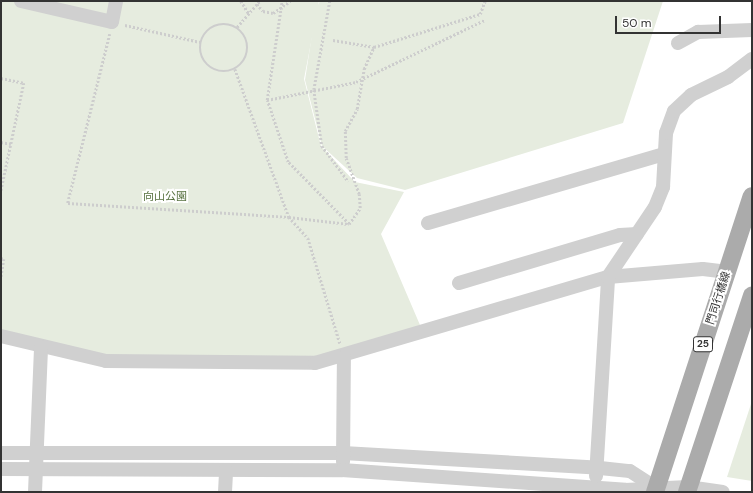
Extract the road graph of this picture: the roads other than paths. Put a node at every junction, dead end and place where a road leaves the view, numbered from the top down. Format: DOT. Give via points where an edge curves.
graph roads {
  1 [pos="21,1"];
  2 [pos="116,1"];
  3 [pos="752,30"];
  4 [pos="678,43"];
  5 [pos="752,59"];
  6 [pos="664,154"];
  7 [pos="752,196"];
  8 [pos="428,224"];
  9 [pos="637,234"];
  10 [pos="726,272"];
  11 [pos="608,277"];
  12 [pos="459,283"];
  13 [pos="752,296"];
  14 [pos="1,336"];
  15 [pos="41,347"];
  16 [pos="344,357"];
  17 [pos="1,453"];
  18 [pos="35,453"];
  19 [pos="342,453"];
  20 [pos="34,468"];
  21 [pos="600,468"];
  22 [pos="1,469"];
  23 [pos="226,470"];
  24 [pos="342,470"];
  25 [pos="593,485"];
  26 [pos="656,490"];
  27 [pos="687,490"];
  28 [pos="35,492"];
  29 [pos="225,492"];
  30 [pos="723,492"];
  1 -- 2 [label="street" via="112,22"];
  3 -- 4 [label="street" via="698,32"];
  5 -- 6 [label="street" via="728,77 691,95 674,111 666,133"];
  6 -- 8 [label="street"];
  6 -- 9 [label="street" via="663,187 655,207"];
  7 -- 10 [label="main road, 門司行橋線 / 25"];
  9 -- 11 [label="street"];
  9 -- 12 [label="street" via="620,235"];
  10 -- 11 [label="street" via="703,270"];
  10 -- 26 [label="main road, 門司行橋線 / 25"];
  11 -- 16 [label="street"];
  11 -- 21 [label="street"];
  13 -- 27 [label="main road"];
  14 -- 15 [label="street"];
  15 -- 16 [label="street" via="106,361 315,363"];
  15 -- 18 [label="street"];
  16 -- 19 [label="street"];
  17 -- 18 [label="street"];
  18 -- 19 [label="street"];
  18 -- 20 [label="street"];
  19 -- 21 [label="street"];
  19 -- 24 [label="street"];
  20 -- 22 [label="street"];
  20 -- 23 [label="street"];
  20 -- 28 [label="street"];
  21 -- 25 [label="street"];
  21 -- 26 [label="street" via="630,471"];
  23 -- 24 [label="street"];
  23 -- 29 [label="street"];
  24 -- 25 [label="street"];
  25 -- 26 [label="street" via="625,490"];
  26 -- 27 [label="street"];
  27 -- 30 [label="street"];
}
